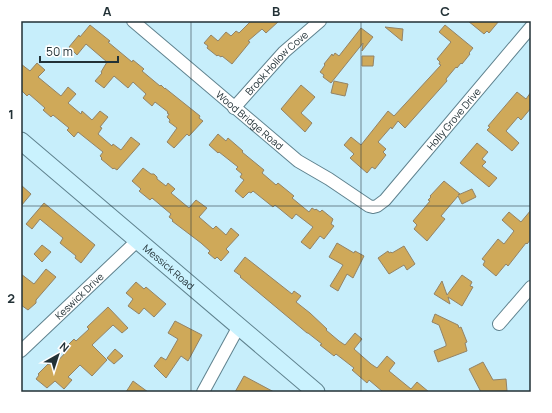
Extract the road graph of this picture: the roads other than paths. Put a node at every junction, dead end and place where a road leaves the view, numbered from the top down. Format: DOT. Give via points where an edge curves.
graph roads {
  1 [pos="133,21"];
  2 [pos="320,21"];
  3 [pos="531,27"];
  4 [pos="234,108"];
  5 [pos="21,141"];
  6 [pos="373,207"];
  7 [pos="138,240"];
  8 [pos="531,287"];
  9 [pos="499,324"];
  10 [pos="239,326"];
  11 [pos="22,347"];
  12 [pos="203,392"];
  13 [pos="316,392"];
  1 -- 4 [label="street, Wood Bridge Road"];
  2 -- 4 [label="street, Brook Hollow Cove" via="279,56"];
  3 -- 6 [label="street, Holly Grove Drive" via="385,200"];
  4 -- 6 [label="street, Wood Bridge Road" via="298,161"];
  5 -- 7 [label="street, Messick Road"];
  7 -- 10 [label="street, Messick Road"];
  7 -- 11 [label="street, Keswick Drive"];
  8 -- 9 [label="street"];
  10 -- 12 [label="street"];
  10 -- 13 [label="street, Messick Road"];
}
